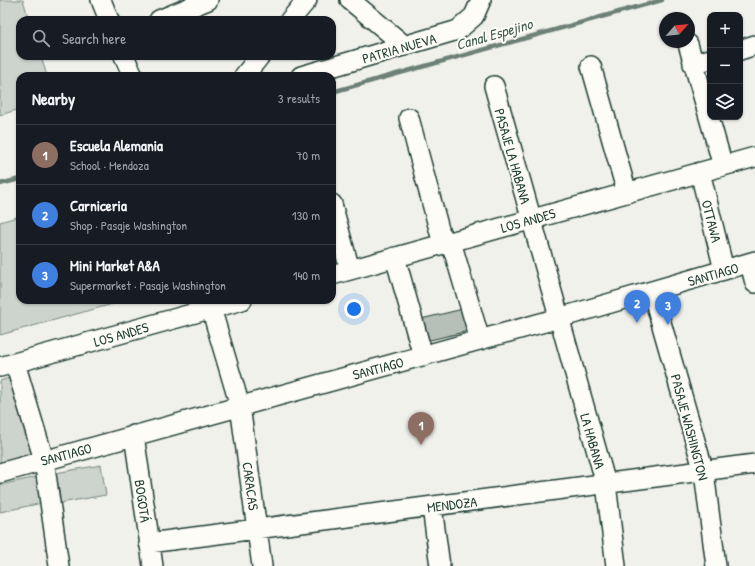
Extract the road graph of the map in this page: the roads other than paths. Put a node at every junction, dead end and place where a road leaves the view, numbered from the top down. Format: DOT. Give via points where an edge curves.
graph roads {
  1 [pos="101,0"];
  2 [pos="208,0"];
  3 [pos="307,0"];
  4 [pos="350,0"];
  5 [pos="481,0"];
  6 [pos="108,16"];
  7 [pos="169,16"];
  8 [pos="293,16"];
  9 [pos="755,45"];
  10 [pos="405,46"];
  11 [pos="691,48"];
  12 [pos="743,49"];
  13 [pos="126,60"];
  14 [pos="257,60"];
  15 [pos="702,62"];
  16 [pos="591,66"];
  17 [pos="130,72"];
  18 [pos="247,72"];
  19 [pos="315,72"];
  20 [pos="494,86"];
  21 [pos="409,118"];
  22 [pos="755,157"];
  23 [pos="724,166"];
  24 [pos="700,172"];
  25 [pos="627,193"];
  26 [pos="336,219"];
  27 [pos="531,219"];
  28 [pos="448,243"];
  29 [pos="395,257"];
  30 [pos="752,262"];
  31 [pos="350,270"];
  32 [pos="724,270"];
  33 [pos="336,274"];
  34 [pos="755,283"];
  35 [pos="652,291"];
  36 [pos="226,304"];
  37 [pos="211,308"];
  38 [pos="559,318"];
  39 [pos="480,340"];
  40 [pos="423,356"];
  41 [pos="8,365"];
  42 [pos="240,406"];
  43 [pos="134,435"];
  44 [pos="44,460"];
  45 [pos="755,464"];
  46 [pos="704,472"];
  47 [pos="0,473"];
  48 [pos="606,484"];
  49 [pos="432,507"];
  50 [pos="257,529"];
  51 [pos="149,543"];
  52 [pos="59,566"];
  53 [pos="153,566"];
  54 [pos="262,566"];
  55 [pos="440,566"];
  56 [pos="616,566"];
  57 [pos="716,566"];
  1 -- 6 [label="street"];
  2 -- 7 [label="street"];
  3 -- 8 [label="street"];
  4 -- 10 [label="street"];
  5 -- 10 [label="street, PATRIA NUEVA" via="474,16 458,30"];
  9 -- 12 [label="street"];
  10 -- 19 [label="street, PATRIA NUEVA"];
  11 -- 15 [label="street"];
  13 -- 17 [label="street"];
  14 -- 18 [label="street"];
  15 -- 23 [label="street"];
  16 -- 25 [label="street"];
  20 -- 27 [label="street, PASAJE LA HABANA"];
  21 -- 28 [label="street" via="440,232"];
  22 -- 23 [label="street, LOS ANDES"];
  23 -- 24 [label="street, LOS ANDES"];
  24 -- 25 [label="street, LOS ANDES"];
  24 -- 32 [label="street, OTTAWA"];
  25 -- 27 [label="street, LOS ANDES"];
  26 -- 31 [label="street"];
  27 -- 28 [label="street, LOS ANDES"];
  27 -- 38 [label="street, PASAJE LA HABANA"];
  28 -- 29 [label="street, LOS ANDES"];
  28 -- 39 [label="street" via="454,252"];
  29 -- 31 [label="street, LOS ANDES"];
  29 -- 40 [label="street"];
  30 -- 32 [label="street, SANTIAGO"];
  30 -- 34 [label="street"];
  31 -- 33 [label="street, LOS ANDES"];
  32 -- 35 [label="street, SANTIAGO"];
  35 -- 38 [label="street, SANTIAGO"];
  35 -- 46 [label="street, PASAJE WASHINGTON"];
  36 -- 37 [label="street, LOS ANDES"];
  37 -- 41 [label="street, LOS ANDES"];
  37 -- 42 [label="street, CARACAS"];
  38 -- 39 [label="street, SANTIAGO"];
  38 -- 48 [label="street, LA HABANA"];
  39 -- 40 [label="street, SANTIAGO"];
  40 -- 42 [label="street, SANTIAGO"];
  41 -- 44 [label="street"];
  42 -- 43 [label="street, SANTIAGO"];
  42 -- 50 [label="street, CARACAS"];
  43 -- 44 [label="street, SANTIAGO"];
  43 -- 51 [label="street, BOGOTÁ"];
  44 -- 47 [label="street, SANTIAGO"];
  44 -- 52 [label="street"];
  45 -- 46 [label="street, MENDOZA"];
  46 -- 48 [label="street, MENDOZA"];
  46 -- 57 [label="street, PASAJE WASHINGTON"];
  48 -- 49 [label="street, MENDOZA"];
  48 -- 56 [label="street, LA HABANA"];
  49 -- 50 [label="street, MENDOZA"];
  49 -- 55 [label="street"];
  50 -- 51 [label="street, MENDOZA"];
  50 -- 54 [label="street, CARACAS"];
  51 -- 53 [label="street, BOGOTÁ"];
}
